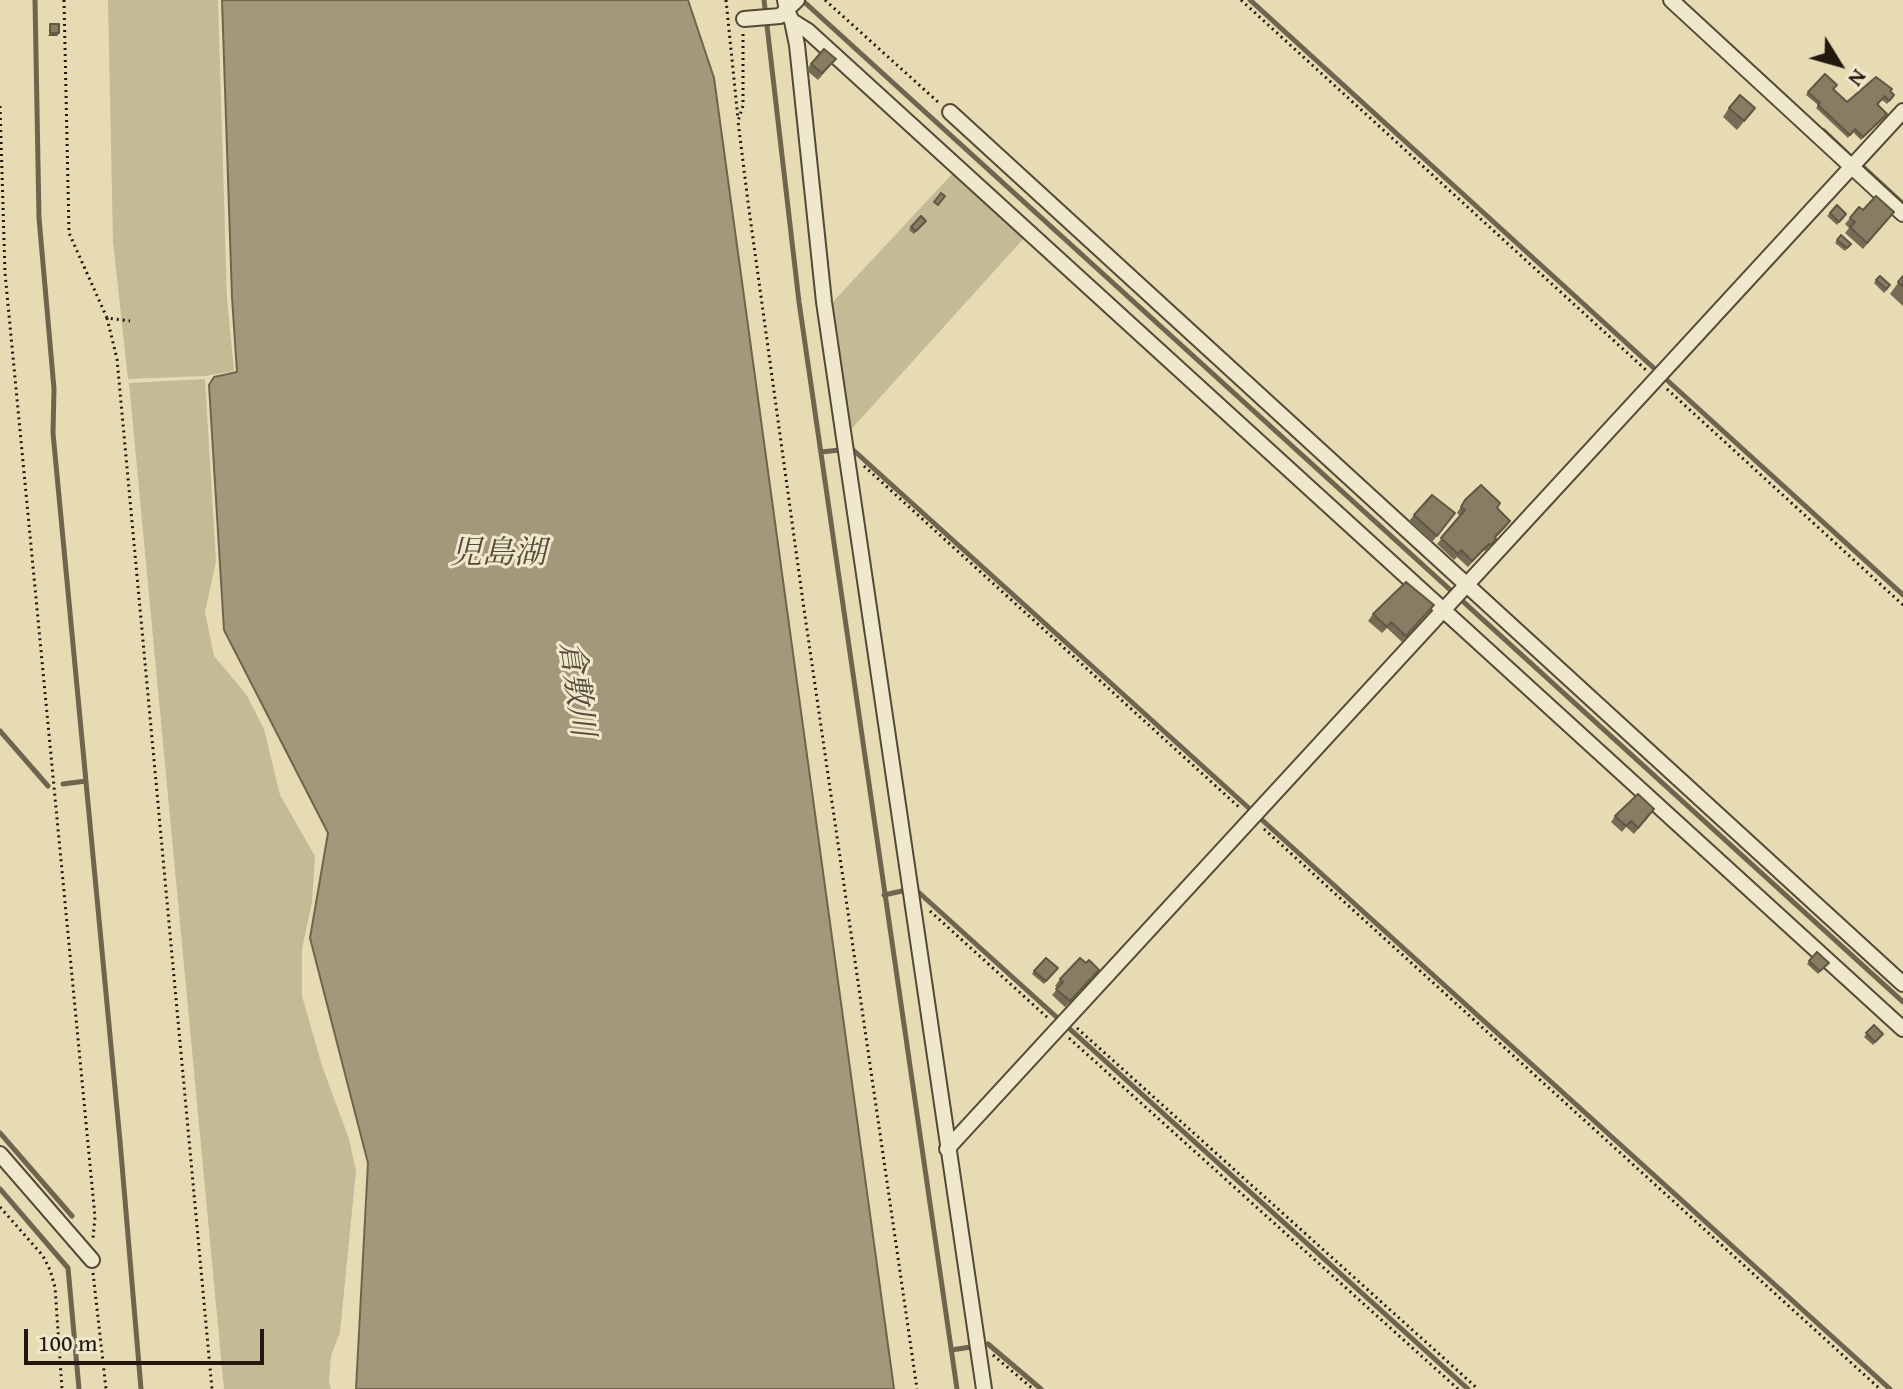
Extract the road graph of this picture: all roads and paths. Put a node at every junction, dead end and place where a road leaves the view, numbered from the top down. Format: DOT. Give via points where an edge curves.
graph roads {
  1 [pos="64,0"];
  2 [pos="726,0"];
  3 [pos="825,0"];
  4 [pos="1241,0"];
  5 [pos="1671,0"];
  6 [pos="789,8"];
  7 [pos="749,18"];
  8 [pos="0,106"];
  9 [pos="1903,111"];
  10 [pos="950,112"];
  11 [pos="738,121"];
  12 [pos="1852,167"];
  13 [pos="1903,214"];
  14 [pos="107,318"];
  15 [pos="130,321"];
  16 [pos="1655,378"];
  17 [pos="846,459"];
  18 [pos="1456,597"];
  19 [pos="1903,605"];
  20 [pos="1252,818"];
  21 [pos="910,897"];
  22 [pos="1903,984"];
  23 [pos="1063,1023"];
  24 [pos="1903,1029"];
  25 [pos="947,1149"];
  26 [pos="0,1154"];
  27 [pos="0,1207"];
  28 [pos="92,1260"];
  29 [pos="978,1354"];
  30 [pos="62,1389"];
  31 [pos="106,1389"];
  32 [pos="212,1389"];
  33 [pos="917,1389"];
  34 [pos="984,1389"];
  35 [pos="1033,1389"];
  36 [pos="1458,1389"];
  37 [pos="1478,1389"];
  38 [pos="1880,1389"];
  1 -- 14 [label="path" via="69,233"];
  2 -- 11 [label="path"];
  3 -- 10 [label="path"];
  4 -- 16 [label="path"];
  5 -- 12 [label="street"];
  6 -- 7 [label="street"];
  6 -- 17 [label="street"];
  6 -- 18 [label="street" via="808,31"];
  7 -- 11 [label="path"];
  8 -- 28 [label="path" via="5,273 93,1202"];
  9 -- 12 [label="street"];
  10 -- 18 [label="street"];
  11 -- 33 [label="path"];
  12 -- 13 [label="street"];
  12 -- 16 [label="street"];
  14 -- 15 [label="path"];
  14 -- 32 [label="path" via="117,359"];
  16 -- 18 [label="street"];
  16 -- 19 [label="path"];
  17 -- 20 [label="path" via="868,470"];
  17 -- 21 [label="street"];
  18 -- 20 [label="street"];
  18 -- 22 [label="street"];
  18 -- 24 [label="street"];
  20 -- 23 [label="street"];
  20 -- 38 [label="path"];
  21 -- 23 [label="path"];
  21 -- 25 [label="street"];
  23 -- 25 [label="street"];
  23 -- 36 [label="path"];
  23 -- 37 [label="path"];
  25 -- 29 [label="street"];
  26 -- 28 [label="street"];
  27 -- 30 [label="path" via="50,1270"];
  28 -- 31 [label="path"];
  29 -- 34 [label="street"];
  29 -- 35 [label="path" via="994,1355"];
}
